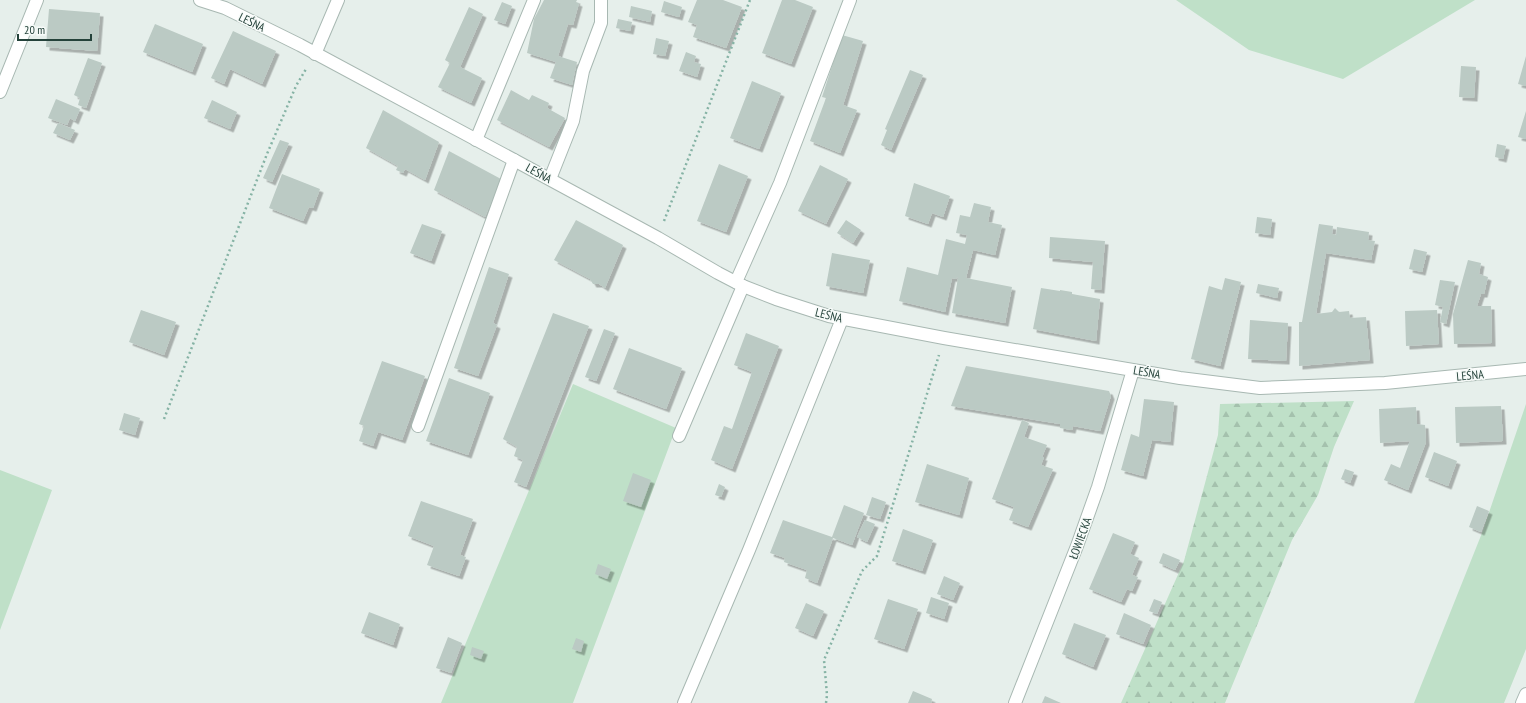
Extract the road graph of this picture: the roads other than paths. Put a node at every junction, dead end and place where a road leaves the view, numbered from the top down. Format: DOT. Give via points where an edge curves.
graph roads {
  1 [pos="37,0"];
  2 [pos="200,0"];
  3 [pos="338,0"];
  4 [pos="534,0"];
  5 [pos="602,0"];
  6 [pos="850,0"];
  7 [pos="315,54"];
  8 [pos="0,92"];
  9 [pos="476,140"];
  10 [pos="514,160"];
  11 [pos="550,179"];
  12 [pos="740,284"];
  13 [pos="842,319"];
  14 [pos="1526,369"];
  15 [pos="1133,370"];
  16 [pos="418,426"];
  17 [pos="680,436"];
  18 [pos="1526,694"];
  19 [pos="684,703"];
  20 [pos="1015,703"];
  21 [pos="1522,703"];
  1 -- 8 [label="street"];
  2 -- 7 [label="street, LEŚNA" via="225,8"];
  3 -- 7 [label="street"];
  4 -- 9 [label="street"];
  5 -- 11 [label="street" via="601,23 583,71 573,121"];
  6 -- 12 [label="street"];
  7 -- 9 [label="street, LEŚNA"];
  9 -- 10 [label="street, LEŚNA"];
  10 -- 11 [label="street, LEŚNA"];
  10 -- 16 [label="street"];
  11 -- 12 [label="street, LEŚNA"];
  12 -- 13 [label="street, LEŚNA" via="805,309"];
  12 -- 17 [label="street"];
  13 -- 15 [label="street, LEŚNA"];
  13 -- 19 [label="street"];
  14 -- 15 [label="street, LEŚNA" via="1385,383 1260,388"];
  15 -- 20 [label="street, ŁOWIECKA" via="1080,539"];
  18 -- 21 [label="street"];
}
